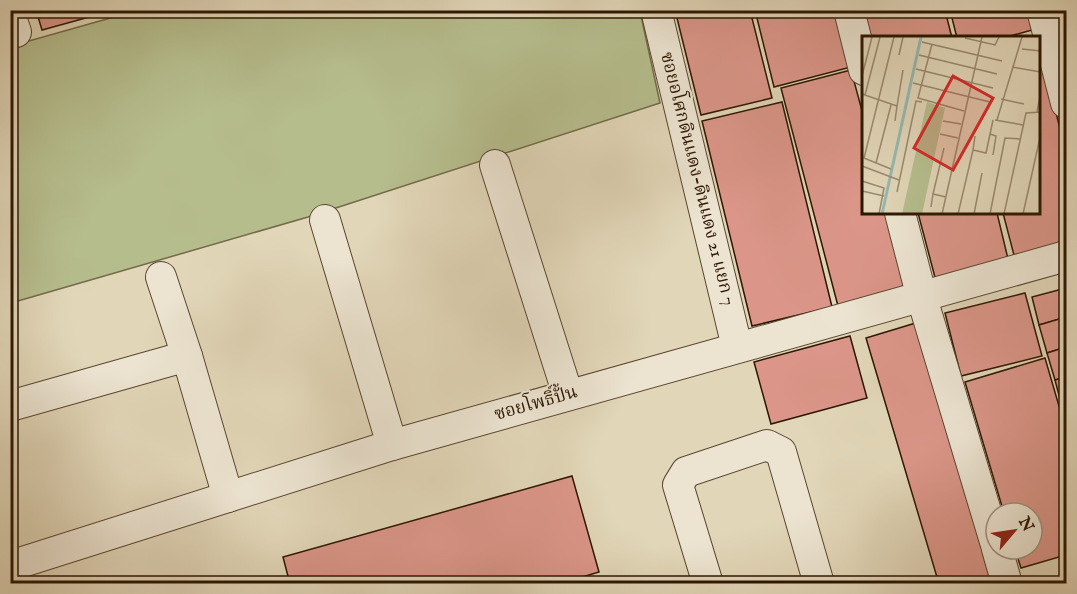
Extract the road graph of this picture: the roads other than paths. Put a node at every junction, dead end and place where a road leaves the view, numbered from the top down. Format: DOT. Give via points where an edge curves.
graph roads {
  1 [pos="656,10"];
  2 [pos="849,10"];
  3 [pos="1042,10"];
  4 [pos="862,62"];
  5 [pos="1066,103"];
  6 [pos="495,165"];
  7 [pos="900,214"];
  8 [pos="325,220"];
  9 [pos="1066,256"];
  10 [pos="160,278"];
  11 [pos="922,298"];
  12 [pos="737,347"];
  13 [pos="187,356"];
  14 [pos="568,395"];
  15 [pos="10,406"];
  16 [pos="392,446"];
  17 [pos="228,497"];
  18 [pos="984,504"];
  19 [pos="1001,561"];
  20 [pos="10,566"];
  21 [pos="708,584"];
  22 [pos="819,584"];
  23 [pos="1007,584"];
  1 -- 12 [label="street, ซอยอโศกดินแดง-ดินแดง 21 แยก 7"];
  2 -- 4 [label="street"];
  3 -- 5 [label="street"];
  6 -- 14 [label="street"];
  7 -- 11 [label="street"];
  8 -- 16 [label="street"];
  9 -- 11 [label="street, ซอยโพธิ์ปั้น"];
  10 -- 13 [label="street"];
  11 -- 12 [label="street, ซอยโพธิ์ปั้น"];
  11 -- 18 [label="street"];
  12 -- 14 [label="street, ซอยโพธิ์ปั้น"];
  13 -- 15 [label="street"];
  13 -- 17 [label="street"];
  14 -- 16 [label="street, ซอยโพธิ์ปั้น"];
  16 -- 17 [label="street, ซอยโพธิ์ปั้น"];
  17 -- 20 [label="street, ซอยโพธิ์ปั้น"];
  19 -- 23 [label="street"];
  21 -- 22 [label="street" via="678,485 680,479 686,472 767,445 781,452"];
}
